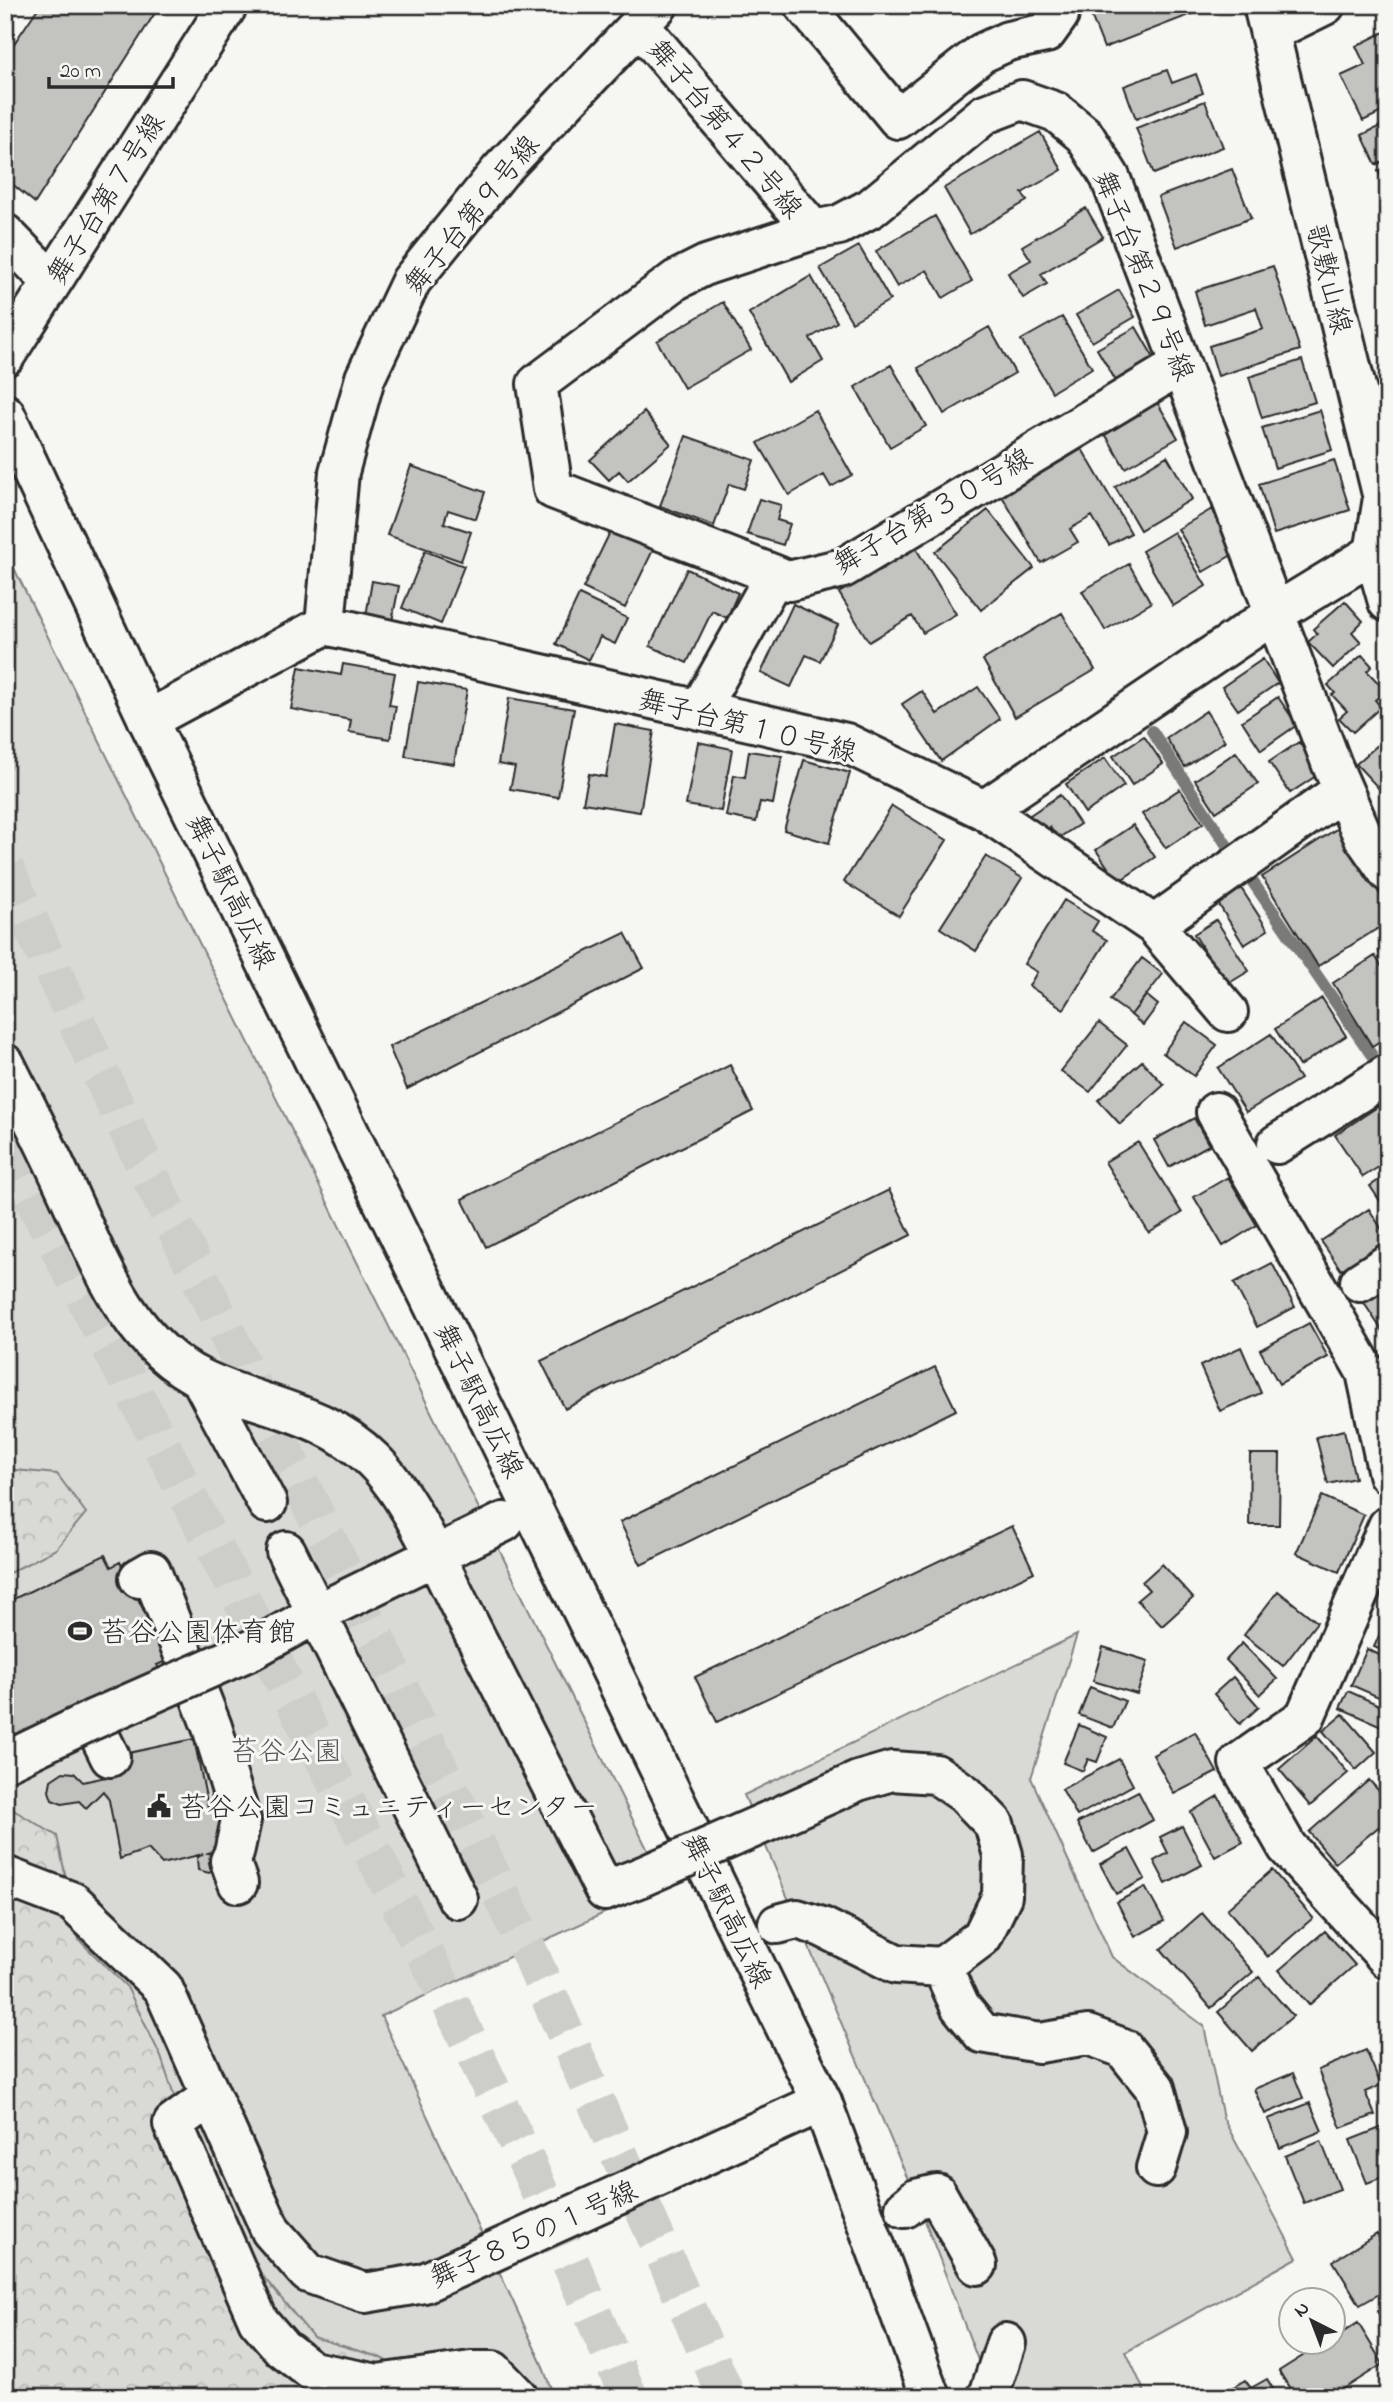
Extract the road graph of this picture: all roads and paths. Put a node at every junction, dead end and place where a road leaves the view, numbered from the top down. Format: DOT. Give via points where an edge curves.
graph roads {
  1 [pos="228,5"];
  2 [pos="804,5"];
  3 [pos="1060,5"];
  4 [pos="1325,5"];
  5 [pos="648,15"];
  6 [pos="1266,19"];
  7 [pos="813,230"];
  8 [pos="5,234"];
  9 [pos="52,282"];
  10 [pos="5,356"];
  11 [pos="1181,365"];
  12 [pos="5,414"];
  13 [pos="1374,554"];
  14 [pos="775,575"];
  15 [pos="1388,602"];
  16 [pos="1274,614"];
  17 [pos="325,625"];
  18 [pos="699,710"];
  19 [pos="148,720"];
  20 [pos="1343,790"];
  21 [pos="984,810"];
  22 [pos="1388,872"];
  23 [pos="1154,925"];
  24 [pos="1228,1012"];
  25 [pos="5,1064"];
  26 [pos="1388,1074"];
  27 [pos="1216,1112"];
  28 [pos="1277,1144"];
  29 [pos="201,1379"];
  30 [pos="1388,1474"];
  31 [pos="267,1503"];
  32 [pos="504,1522"];
  33 [pos="1388,1527"];
  34 [pos="286,1551"];
  35 [pos="434,1554"];
  36 [pos="139,1578"];
  37 [pos="318,1613"];
  38 [pos="92,1720"];
  39 [pos="110,1757"];
  40 [pos="5,1762"];
  41 [pos="5,1876"];
  42 [pos="238,1883"];
  43 [pos="458,1899"];
  44 [pos="778,1924"];
  45 [pos="1388,1959"];
  46 [pos="942,1967"];
  47 [pos="211,2096"];
  48 [pos="822,2102"];
  49 [pos="1156,2168"];
  50 [pos="905,2207"];
  51 [pos="978,2265"];
  52 [pos="1006,2343"];
  53 [pos="519,2397"];
  54 [pos="932,2397"];
  55 [pos="987,2397"];
  1 -- 9 [label="street, 舞子台第７号線"];
  2 -- 3 [label="street" via="898,119 982,53 1008,41 1046,33 1059,15"];
  4 -- 6 [label="street"];
  5 -- 7 [label="street, 舞子台第４２号線"];
  5 -- 17 [label="street, 舞子台第９号線" via="500,171 411,281 365,378 339,472"];
  6 -- 13 [label="street, 歌敷山線" via="1382,498"];
  7 -- 11 [label="street, 舞子台第２９号線" via="839,225 872,208 985,114 1022,100 1056,112 1084,135 1110,177"];
  7 -- 14 [label="street, 舞子台第２９号線" via="705,265 676,280 537,384 553,489"];
  8 -- 9 [label="street"];
  9 -- 10 [label="street, 舞子台第７号線"];
  11 -- 14 [label="street, 舞子台第３０号線" via="843,568 789,581"];
  11 -- 16 [label="street, 舞子台第２９号線"];
  12 -- 19 [label="street, 舞子駅高広線"];
  13 -- 15 [label="street"];
  13 -- 16 [label="street"];
  14 -- 18 [label="street"];
  16 -- 20 [label="street, 舞子台第２９号線"];
  16 -- 21 [label="street"];
  17 -- 18 [label="street, 舞子台第１０号線"];
  17 -- 19 [label="street"];
  18 -- 21 [label="street, 舞子台第１０号線" via="846,743"];
  19 -- 48 [label="street, 舞子駅高広線"];
  20 -- 22 [label="street, 舞子台第２９号線" via="1363,836"];
  20 -- 23 [label="street"];
  21 -- 23 [label="street, 舞子台第１０号線"];
  23 -- 24 [label="street, 舞子台第１０号線"];
  25 -- 29 [label="street" via="114,1292 164,1355"];
  26 -- 28 [label="street"];
  27 -- 30 [label="street" via="1366,1372"];
  29 -- 31 [label="street"];
  29 -- 35 [label="street" via="314,1419 342,1434 374,1461"];
  32 -- 35 [label="street"];
  33 -- 45 [label="street" via="1305,1717 1239,1763 1287,1847"];
  34 -- 37 [label="street"];
  35 -- 37 [label="street"];
  35 -- 46 [label="street, bridge" via="605,1891 858,1781 892,1771 936,1774 965,1794 994,1824 1003,1856 1002,1896 982,1937"];
  36 -- 42 [label="street" via="151,1571 212,1727 241,1820 230,1861"];
  37 -- 38 [label="street, bridge" via="253,1649"];
  37 -- 43 [label="street"];
  38 -- 39 [label="street"];
  38 -- 40 [label="street, bridge"];
  41 -- 47 [label="street, 舞子８５の１号線" via="73,1902 163,1988"];
  44 -- 46 [label="street" via="797,1919 895,1964"];
  46 -- 49 [label="street" via="960,2006 982,2034 1040,2043 1088,2035 1123,2048 1155,2088 1167,2132"];
  47 -- 48 [label="street, 舞子８５の１号線" via="271,2231 308,2273 365,2293 424,2283"];
  47 -- 53 [label="street" via="173,2124 258,2320 282,2348 312,2371 377,2384 493,2371"];
  48 -- 54 [label="street, 舞子駅高広線"];
  50 -- 51 [label="street" via="937,2194"];
  52 -- 55 [label="street"];
}
